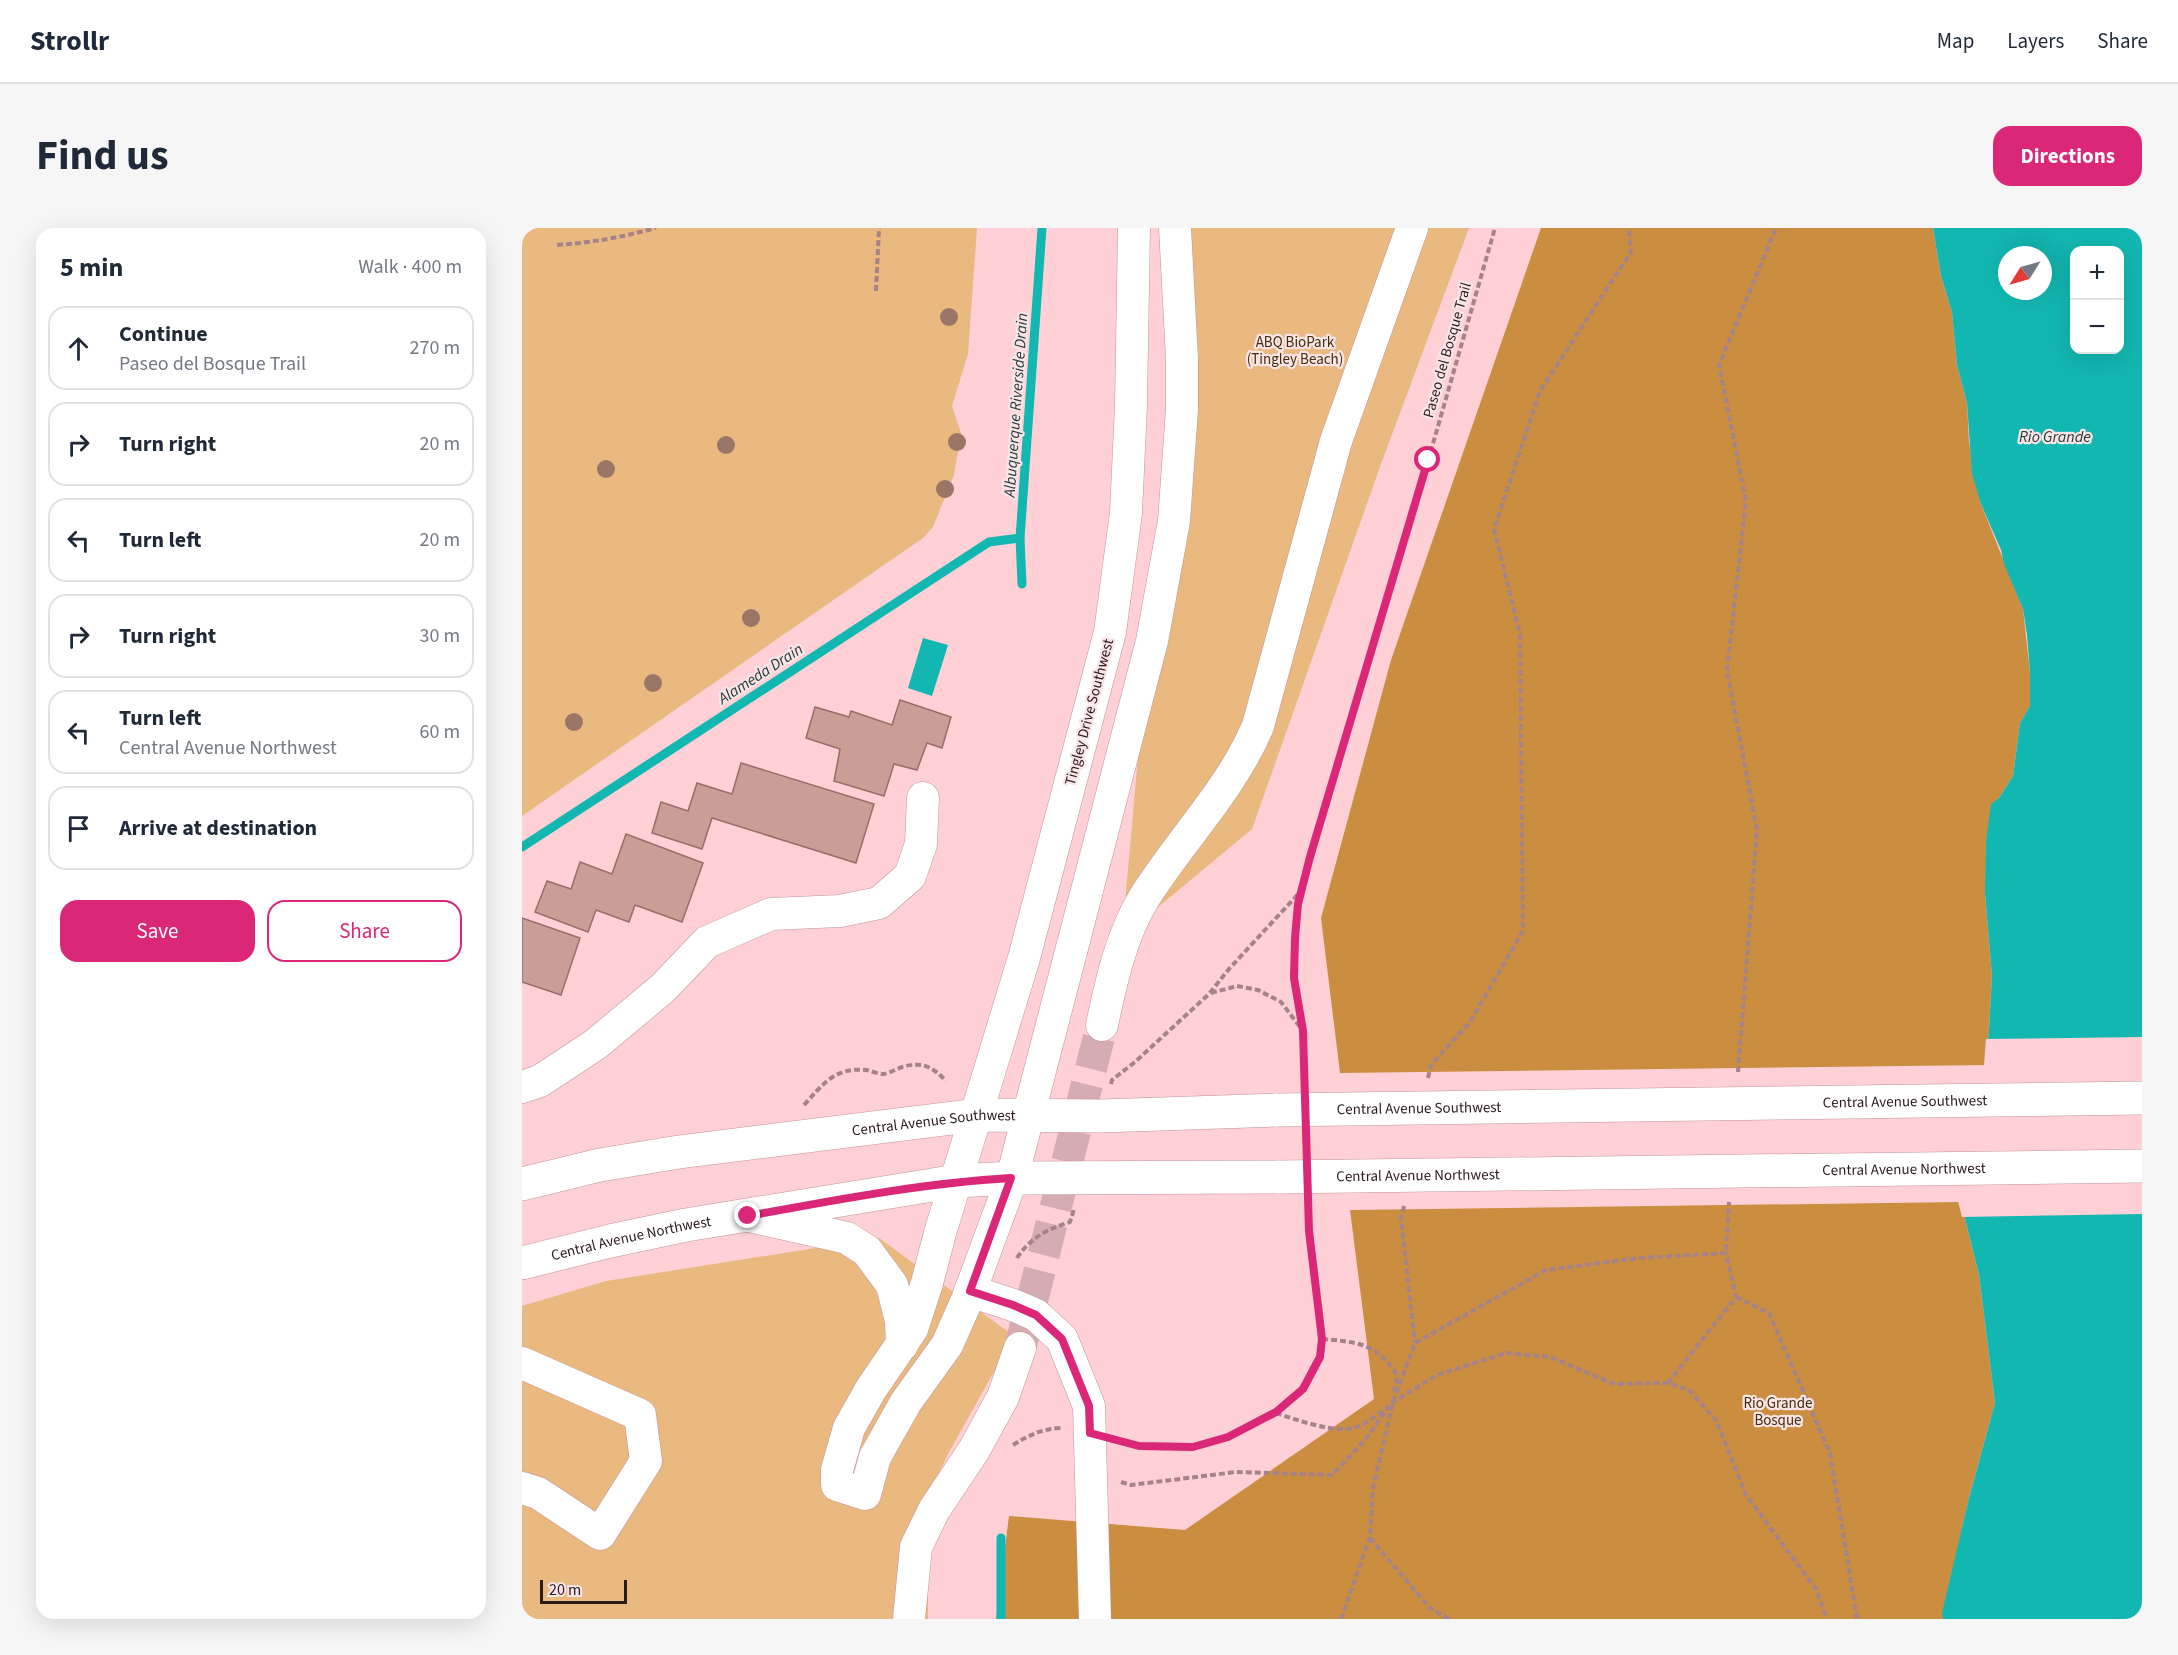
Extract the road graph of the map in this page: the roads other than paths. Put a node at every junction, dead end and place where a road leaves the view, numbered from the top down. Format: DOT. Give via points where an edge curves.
graph roads {
  1 [pos="1134,228"];
  2 [pos="1175,228"];
  3 [pos="1412,228"];
  4 [pos="923,798"];
  5 [pos="1101,1025"];
  6 [pos="522,1087"];
  7 [pos="2142,1098"];
  8 [pos="977,1115"];
  9 [pos="1028,1116"];
  10 [pos="2142,1166"];
  11 [pos="1011,1178"];
  12 [pos="957,1181"];
  13 [pos="522,1184"];
  14 [pos="748,1216"];
  15 [pos="522,1263"];
  16 [pos="970,1291"];
  17 [pos="902,1345"];
  18 [pos="1020,1348"];
  19 [pos="522,1363"];
  20 [pos="522,1488"];
  21 [pos="909,1619"];
  22 [pos="1095,1619"];
  1 -- 8 [label="street, Tingley Drive Southwest" via="1126,513 1110,632 1024,958"];
  2 -- 9 [label="street" via="1182,409 1174,521 1152,641"];
  3 -- 5 [label="street" via="1336,441 1258,726 1230,780 1173,856 1133,919"];
  4 -- 6 [label="street" via="921,844 910,876 879,903 840,911 771,914 707,942 663,988 596,1044 540,1082"];
  7 -- 9 [label="main road, Central Avenue Southwest, bridge"];
  8 -- 9 [label="main road, Central Avenue Southwest"];
  8 -- 12 [label="street, Tingley Drive Southwest"];
  8 -- 13 [label="main road, Central Avenue Southwest" via="679,1152 600,1165"];
  9 -- 11 [label="street"];
  10 -- 11 [label="main road, Central Avenue Northwest, bridge"];
  11 -- 12 [label="main road, Central Avenue Northwest"];
  11 -- 16 [label="street"];
  12 -- 14 [label="main road, Central Avenue Northwest"];
  12 -- 17 [label="street, Tingley Drive Southwest" via="912,1329"];
  14 -- 15 [label="main road, Central Avenue Northwest" via="686,1225"];
  14 -- 17 [label="street" via="847,1238 867,1251 892,1285"];
  16 -- 17 [label="street, Tingley Drive Southwest" via="947,1345 906,1402 875,1457 865,1494 837,1485 837,1470 849,1428"];
  16 -- 22 [label="street" via="1036,1315 1062,1339 1089,1406"];
  18 -- 21 [label="street" via="1004,1397 934,1510 916,1547"];
  19 -- 20 [label="street" via="640,1415 646,1461 600,1533 538,1493"];
}
